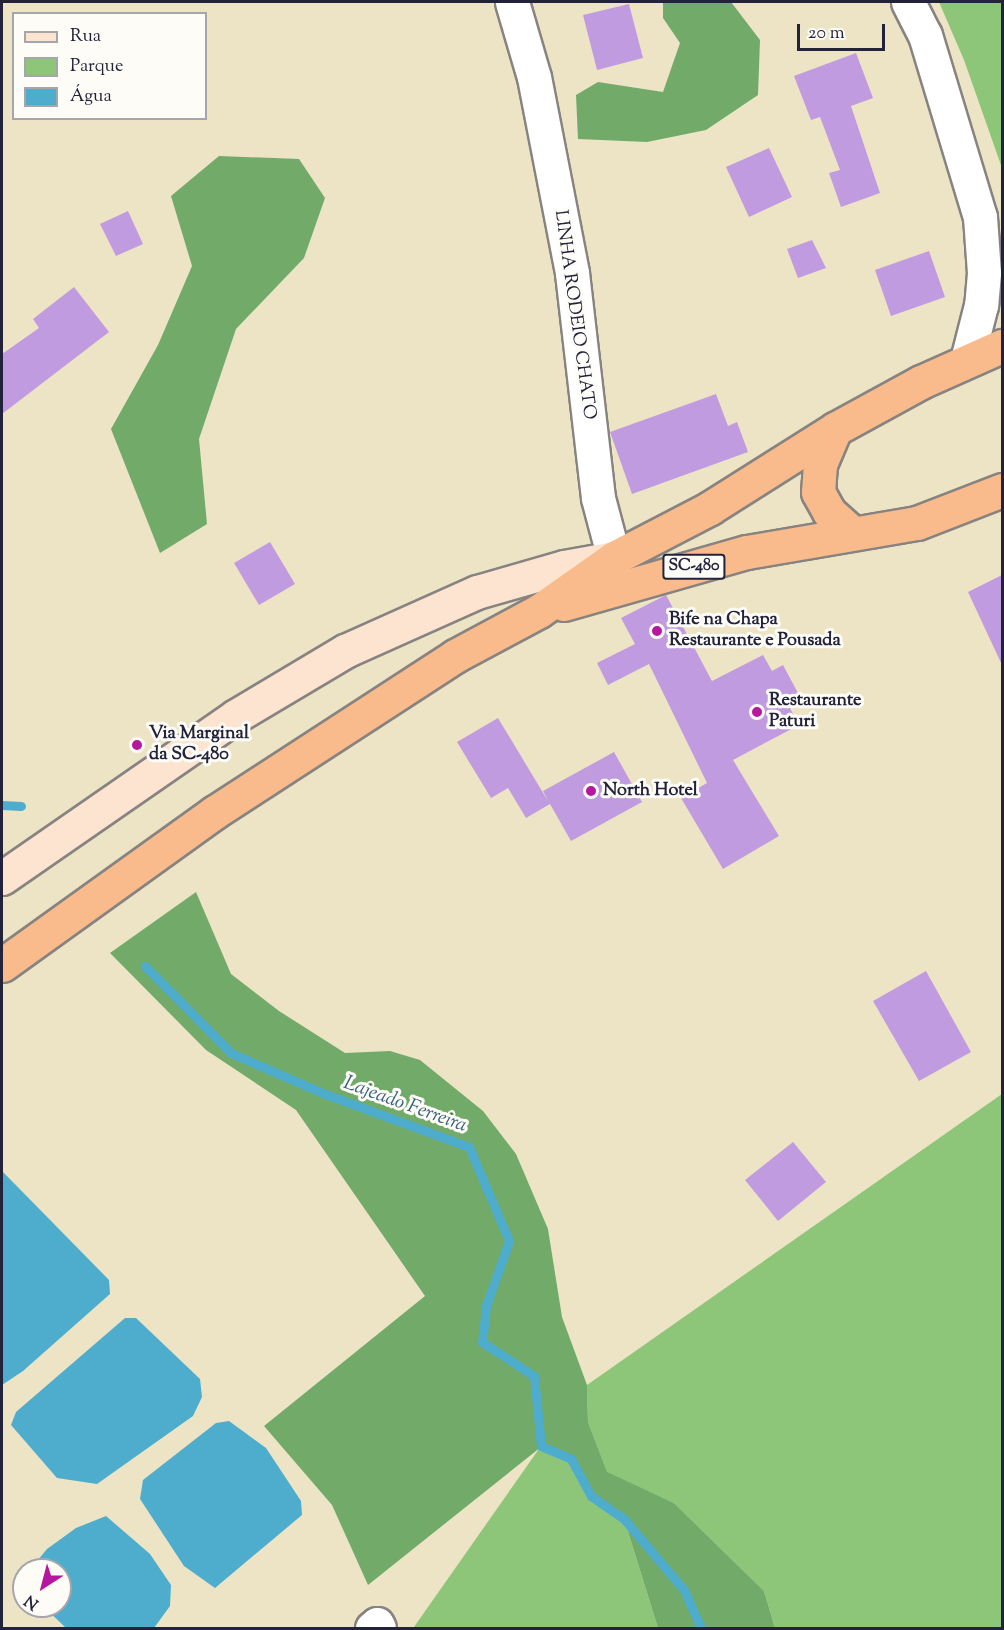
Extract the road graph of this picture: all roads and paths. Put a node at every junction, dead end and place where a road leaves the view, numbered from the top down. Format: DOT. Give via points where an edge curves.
graph roads {
  1 [pos="513,2"];
  2 [pos="908,2"];
  3 [pos="980,217"];
  4 [pos="1002,250"];
  5 [pos="1002,346"];
  6 [pos="967,360"];
  7 [pos="835,429"];
  8 [pos="1002,490"];
  9 [pos="852,533"];
  10 [pos="615,558"];
  11 [pos="539,611"];
  12 [pos="2,878"];
  13 [pos="2,965"];
  1 -- 10 [label="street, LINHA RODEIO CHATO" via="534,77 572,273 598,498"];
  2 -- 3 [label="street" via="925,35"];
  3 -- 4 [label="street"];
  3 -- 6 [label="street" via="984,273 981,305"];
  5 -- 6 [label="highway, SC-480"];
  6 -- 7 [label="highway, SC-480"];
  7 -- 9 [label="highway" via="820,464 818,492 829,512"];
  7 -- 10 [label="highway, SC-480" via="710,508"];
  8 -- 9 [label="highway, SC-480" via="917,523"];
  9 -- 11 [label="highway, SC-480" via="747,552"];
  10 -- 11 [label="highway, SC-480"];
  10 -- 12 [label="main road" via="564,567 477,592 345,651 209,734"];
  11 -- 13 [label="highway, SC-480" via="455,656 215,813"];
}
